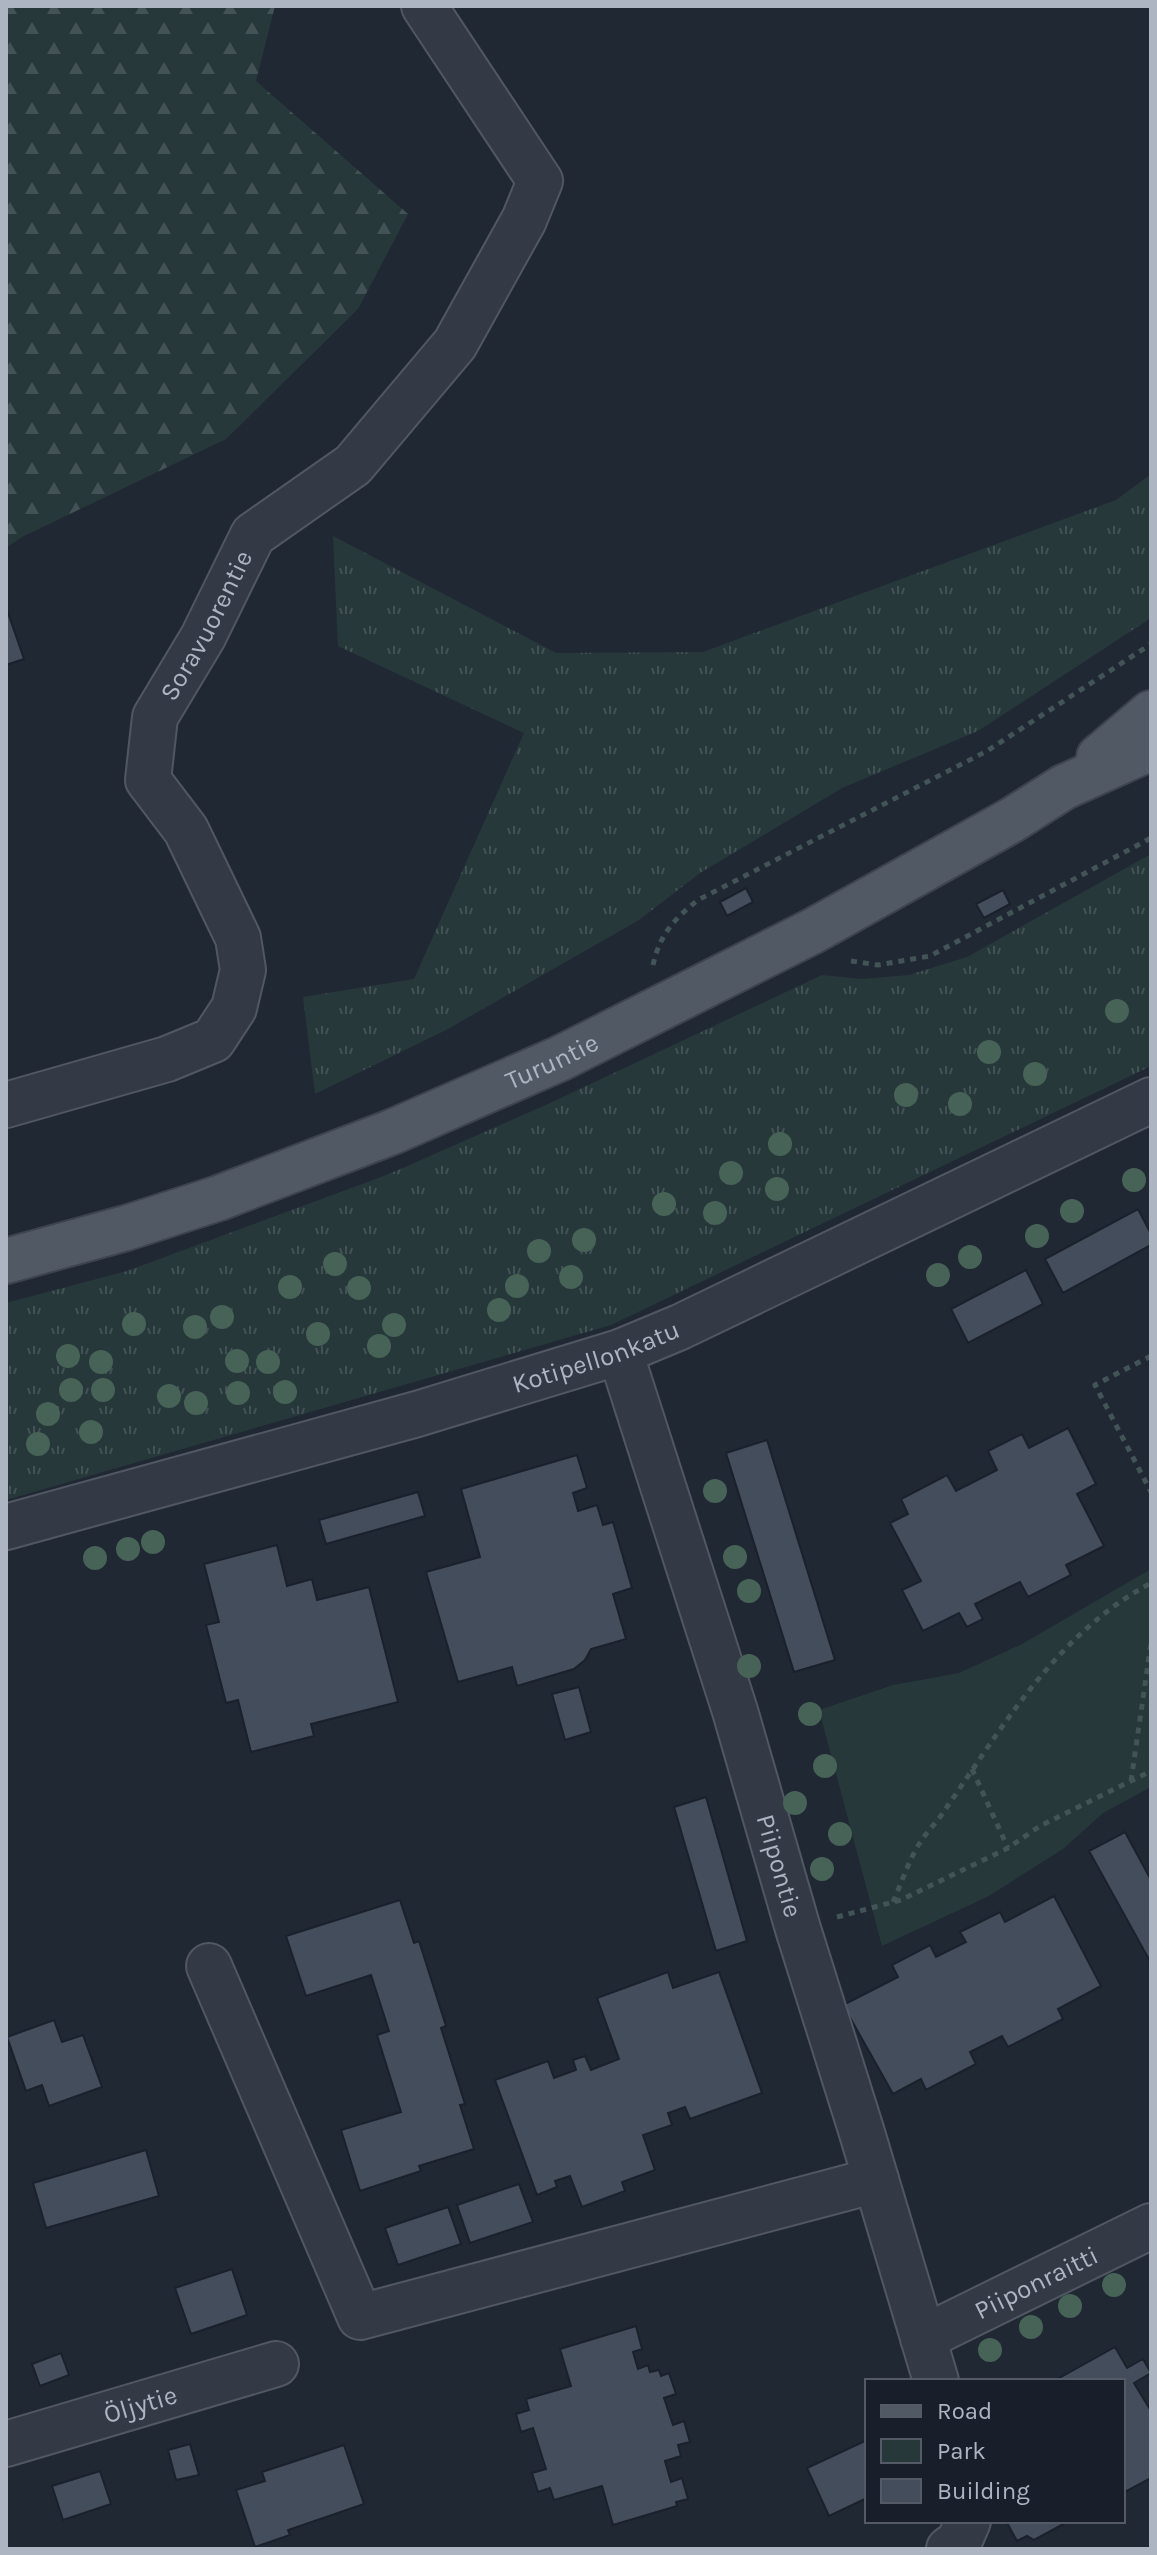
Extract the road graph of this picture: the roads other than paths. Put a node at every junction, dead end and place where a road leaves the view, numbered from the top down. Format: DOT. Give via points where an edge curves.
graph roads {
  1 [pos="424,6"];
  2 [pos="1151,713"];
  3 [pos="1151,748"];
  4 [pos="1064,787"];
  5 [pos="1151,1100"];
  6 [pos="6,1105"];
  7 [pos="6,1261"];
  8 [pos="620,1352"];
  9 [pos="6,1527"];
  10 [pos="209,1966"];
  11 [pos="876,2180"];
  12 [pos="1151,2226"];
  13 [pos="923,2338"];
  14 [pos="276,2364"];
  15 [pos="935,2379"];
  16 [pos="6,2444"];
  17 [pos="967,2523"];
  18 [pos="949,2549"];
  1 -- 6 [label="street, Soravuorentie" via="540,181 455,344 353,465 253,535 203,637 155,717 148,780 186,830 238,938 243,970 234,1008 213,1040 167,1059"];
  2 -- 4 [label="main road, Turuntie"];
  3 -- 4 [label="main road, Turuntie"];
  4 -- 7 [label="main road, Turuntie" via="813,931 561,1058 392,1132 219,1198"];
  5 -- 8 [label="street, Kotipellonkatu"];
  8 -- 9 [label="street, Kotipellonkatu"];
  8 -- 11 [label="street, Piipontie"];
  10 -- 11 [label="street" via="360,2317"];
  11 -- 13 [label="street, Piipontie"];
  12 -- 13 [label="street, Piiponraitti"];
  13 -- 15 [label="street, Piipontie"];
  14 -- 16 [label="street, Öljytie"];
  17 -- 18 [label="street" via="959,2542"];
}
